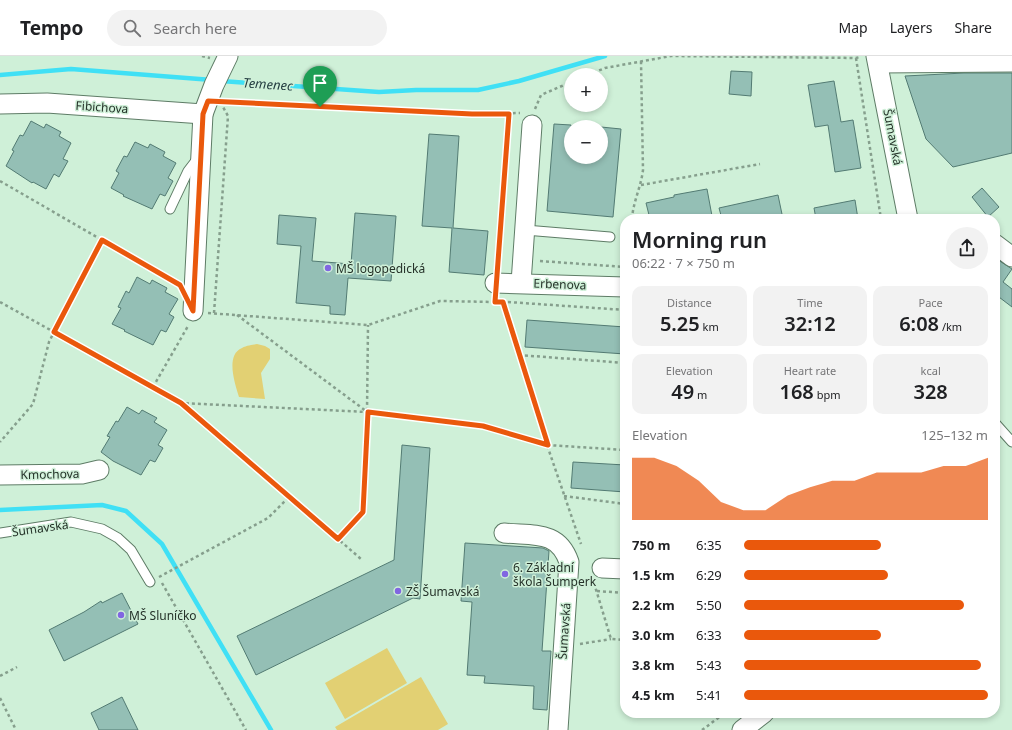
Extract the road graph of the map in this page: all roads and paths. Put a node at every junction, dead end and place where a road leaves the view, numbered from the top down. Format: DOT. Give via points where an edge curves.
graph roads {
  1 [pos="228,56"];
  2 [pos="856,58"];
  3 [pos="872,58"];
  4 [pos="641,61"];
  5 [pos="1012,62"];
  6 [pos="605,68"];
  7 [pos="564,85"];
  8 [pos="0,104"];
  9 [pos="203,114"];
  10 [pos="509,114"];
  11 [pos="529,116"];
  12 [pos="201,153"];
  13 [pos="760,164"];
  14 [pos="0,181"];
  15 [pos="641,185"];
  16 [pos="170,209"];
  17 [pos="633,214"];
  18 [pos="880,214"];
  19 [pos="907,214"];
  20 [pos="525,230"];
  21 [pos="610,237"];
  22 [pos="102,240"];
  23 [pos="1000,248"];
  24 [pos="1012,257"];
  25 [pos="523,259"];
  26 [pos="620,267"];
  27 [pos="495,282"];
  28 [pos="521,283"];
  29 [pos="180,285"];
  30 [pos="620,287"];
  31 [pos="0,302"];
  32 [pos="495,302"];
  33 [pos="503,302"];
  34 [pos="620,310"];
  35 [pos="193,311"];
  36 [pos="214,313"];
  37 [pos="237,315"];
  38 [pos="368,325"];
  39 [pos="54,332"];
  40 [pos="519,355"];
  41 [pos="620,363"];
  42 [pos="154,387"];
  43 [pos="181,403"];
  44 [pos="368,412"];
  45 [pos="1000,429"];
  46 [pos="0,442"];
  47 [pos="1012,442"];
  48 [pos="548,445"];
  49 [pos="620,450"];
  50 [pos="99,470"];
  51 [pos="0,475"];
  52 [pos="564,496"];
  53 [pos="289,497"];
  54 [pos="620,503"];
  55 [pos="0,533"];
  56 [pos="504,533"];
  57 [pos="338,539"];
  58 [pos="361,559"];
  59 [pos="602,568"];
  60 [pos="620,569"];
  61 [pos="167,573"];
  62 [pos="154,580"];
  63 [pos="597,591"];
  64 [pos="620,593"];
  65 [pos="611,640"];
  66 [pos="562,647"];
  67 [pos="17,667"];
  68 [pos="0,676"];
  69 [pos="0,698"];
  70 [pos="718,718"];
  71 [pos="758,718"];
  72 [pos="16,730"];
  73 [pos="246,730"];
  74 [pos="558,730"];
  75 [pos="702,730"];
  76 [pos="742,730"];
  1 -- 9 [label="street"];
  2 -- 3 [label="path"];
  2 -- 4 [label="path" via="671,56"];
  2 -- 18 [label="path"];
  3 -- 5 [label="street"];
  3 -- 19 [label="street, Šumavská"];
  4 -- 6 [label="path"];
  4 -- 15 [label="path" via="644,150"];
  7 -- 11 [label="path" via="541,95"];
  8 -- 9 [label="street, Fibichova" via="47,103"];
  9 -- 12 [label="street"];
  10 -- 11 [label="path"];
  10 -- 27 [label="path"];
  10 -- 36 [label="path" via="220,102 228,116"];
  11 -- 20 [label="street"];
  12 -- 16 [label="lane" via="188,171"];
  12 -- 35 [label="street"];
  13 -- 15 [label="path"];
  14 -- 22 [label="path"];
  15 -- 17 [label="path" via="634,200"];
  20 -- 21 [label="lane"];
  20 -- 25 [label="street"];
  22 -- 29 [label="path"];
  22 -- 39 [label="path"];
  23 -- 24 [label="street"];
  25 -- 26 [label="path"];
  25 -- 28 [label="street"];
  27 -- 28 [label="street, Erbenova"];
  27 -- 32 [label="path"];
  28 -- 30 [label="street, Erbenova"];
  31 -- 39 [label="path"];
  32 -- 33 [label="path"];
  32 -- 38 [label="path" via="440,301"];
  33 -- 34 [label="path"];
  33 -- 40 [label="path"];
  35 -- 36 [label="path"];
  35 -- 42 [label="path" via="189,324"];
  36 -- 37 [label="path"];
  37 -- 38 [label="path"];
  37 -- 44 [label="path"];
  38 -- 44 [label="path"];
  39 -- 42 [label="path"];
  39 -- 46 [label="path" via="48,342 33,404"];
  40 -- 41 [label="path"];
  40 -- 48 [label="path"];
  42 -- 43 [label="path"];
  43 -- 44 [label="path"];
  43 -- 53 [label="path"];
  44 -- 48 [label="path" via="483,426"];
  44 -- 57 [label="path" via="363,512"];
  45 -- 47 [label="lane"];
  48 -- 49 [label="path"];
  50 -- 51 [label="street, Kmochova" via="82,474"];
  52 -- 54 [label="path"];
  53 -- 57 [label="path"];
  53 -- 61 [label="path" via="268,518"];
  55 -- 62 [label="lane, Šumavská" via="71,522 102,529 118,538 131,550"];
  56 -- 66 [label="street, Šumavská" via="549,537 565,551 569,562"];
  57 -- 58 [label="path"];
  59 -- 60 [label="street"];
  62 -- 73 [label="path"];
  63 -- 64 [label="path"];
  65 -- 66 [label="path"];
  66 -- 74 [label="street, Šumavská"];
  67 -- 68 [label="path"];
  69 -- 72 [label="path"];
  70 -- 75 [label="path"];
  71 -- 76 [label="street"];
}
